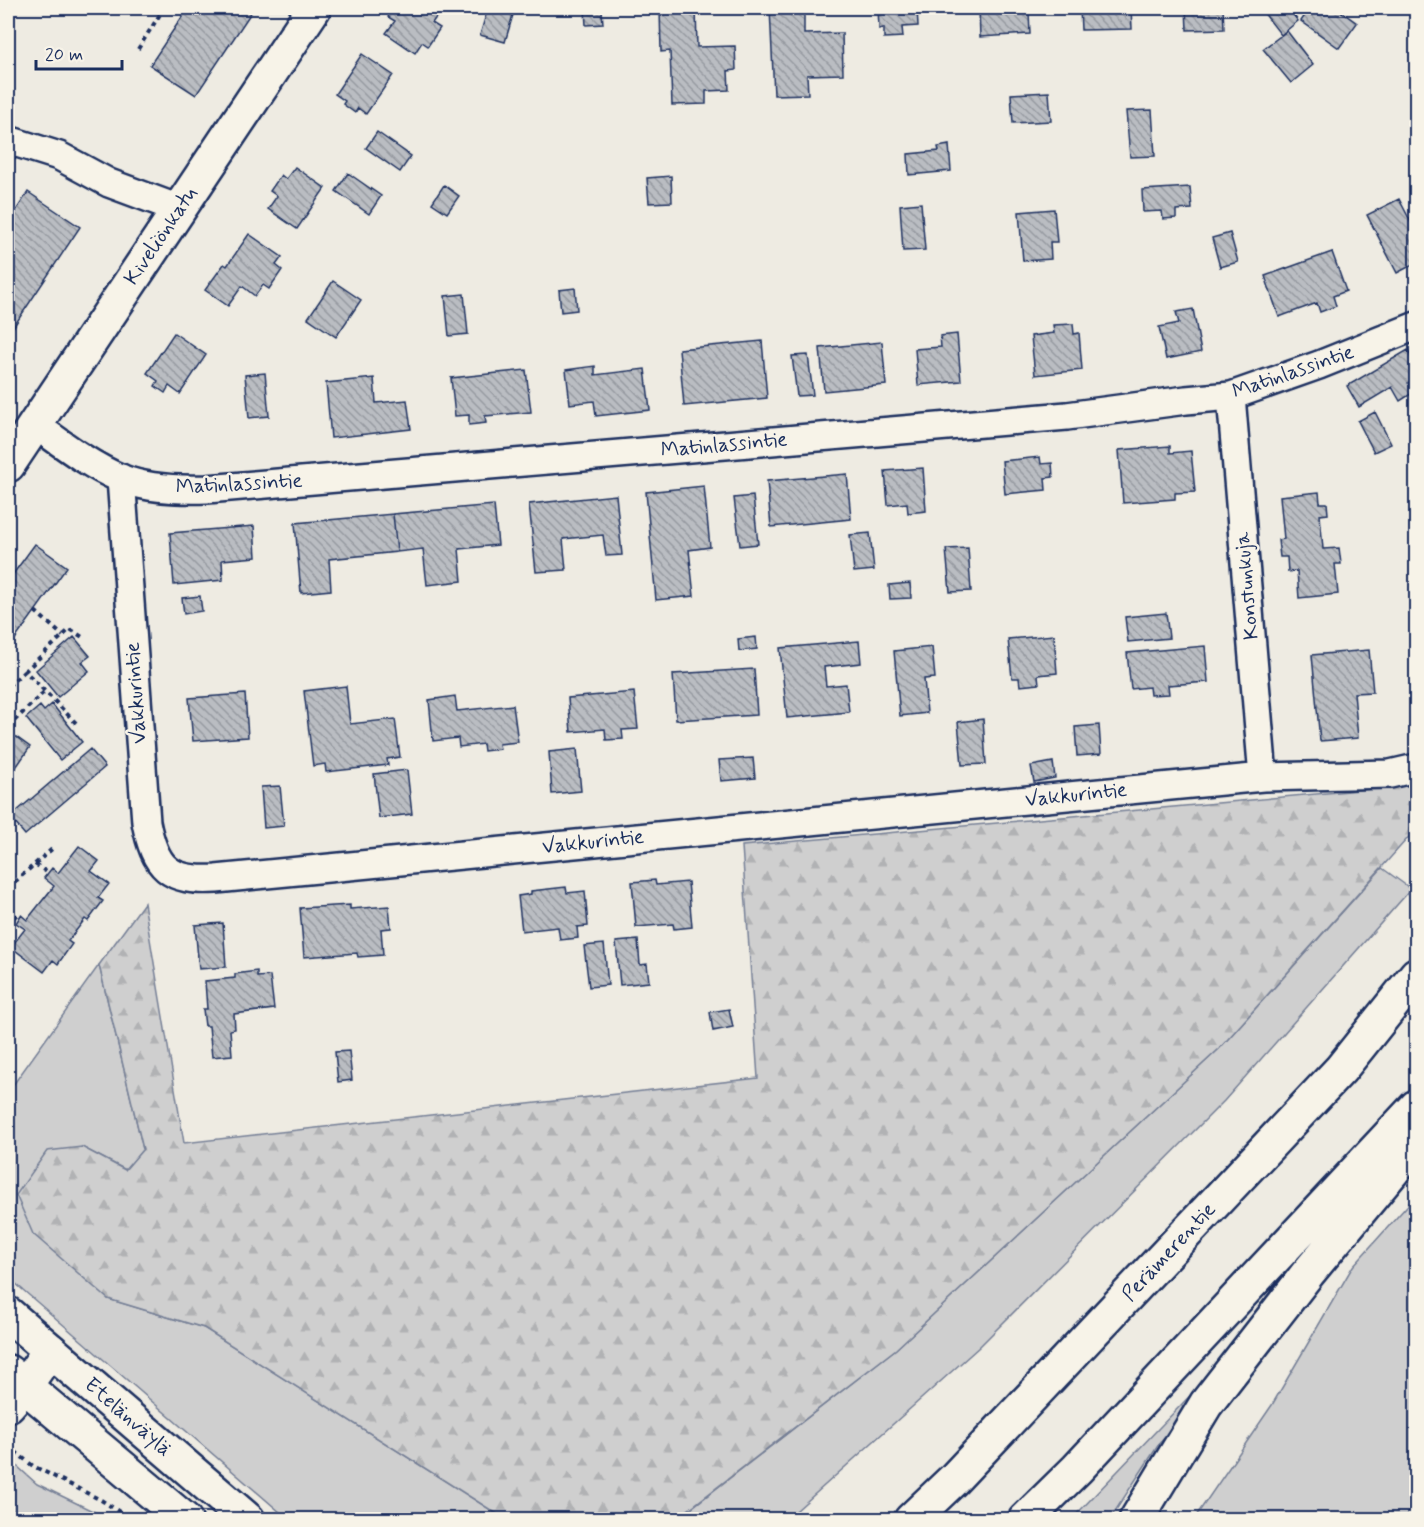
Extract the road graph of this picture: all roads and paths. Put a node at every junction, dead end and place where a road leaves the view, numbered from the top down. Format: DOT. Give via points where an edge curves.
graph roads {
  1 [pos="164,8"];
  2 [pos="314,8"];
  3 [pos="138,49"];
  4 [pos="8,140"];
  5 [pos="179,209"];
  6 [pos="1416,326"];
  7 [pos="1231,396"];
  8 [pos="34,424"];
  9 [pos="8,465"];
  10 [pos="121,478"];
  11 [pos="35,611"];
  12 [pos="63,636"];
  13 [pos="84,638"];
  14 [pos="25,671"];
  15 [pos="8,686"];
  16 [pos="45,691"];
  17 [pos="76,723"];
  18 [pos="8,727"];
  19 [pos="1416,768"];
  20 [pos="1263,777"];
  21 [pos="53,848"];
  22 [pos="35,864"];
  23 [pos="48,873"];
  24 [pos="8,888"];
  25 [pos="8,907"];
  26 [pos="18,919"];
  27 [pos="1416,975"];
  28 [pos="1416,1107"];
  29 [pos="1416,1143"];
  30 [pos="8,1314"];
  31 [pos="51,1350"];
  32 [pos="13,1387"];
  33 [pos="8,1446"];
  34 [pos="953,1480"];
  35 [pos="132,1520"];
  36 [pos="185,1520"];
  37 [pos="248,1520"];
  38 [pos="890,1520"];
  39 [pos="910,1520"];
  40 [pos="1025,1520"];
  41 [pos="1136,1520"];
  1 -- 3 [label="path"];
  2 -- 5 [label="main road, Kiveliönkatu"];
  4 -- 5 [label="street" via="59,156 109,183"];
  5 -- 8 [label="main road, Kiveliönkatu"];
  6 -- 7 [label="street, Matinlassintie"];
  7 -- 10 [label="street, Matinlassintie" via="1057,417 207,489 163,488"];
  7 -- 20 [label="street, Konstunkuja"];
  8 -- 9 [label="main road, Kiveliönkatu"];
  8 -- 10 [label="street, Matinlassintie"];
  10 -- 20 [label="street, Vakkurintie" via="146,822 159,859 166,869 185,879"];
  11 -- 12 [label="path"];
  12 -- 13 [label="path" via="70,629"];
  12 -- 14 [label="path"];
  14 -- 15 [label="path"];
  14 -- 16 [label="path"];
  16 -- 17 [label="path"];
  16 -- 18 [label="path"];
  19 -- 20 [label="street, Vakkurintie" via="1390,774"];
  21 -- 22 [label="path"];
  22 -- 23 [label="path"];
  22 -- 24 [label="path"];
  25 -- 26 [label="path"];
  27 -- 34 [label="main road, Perämerentie" via="1341,1069"];
  28 -- 40 [label="main road"];
  29 -- 41 [label="main road" via="1206,1404"];
  30 -- 31 [label="main road, Etelänväylä"];
  31 -- 32 [label="main road"];
  31 -- 37 [label="main road, Etelänväylä"];
  32 -- 36 [label="main road, Etelänväylä"];
  33 -- 35 [label="path" via="33,1466"];
  34 -- 38 [label="main road"];
  34 -- 39 [label="main road, Perämerentie"];
}
